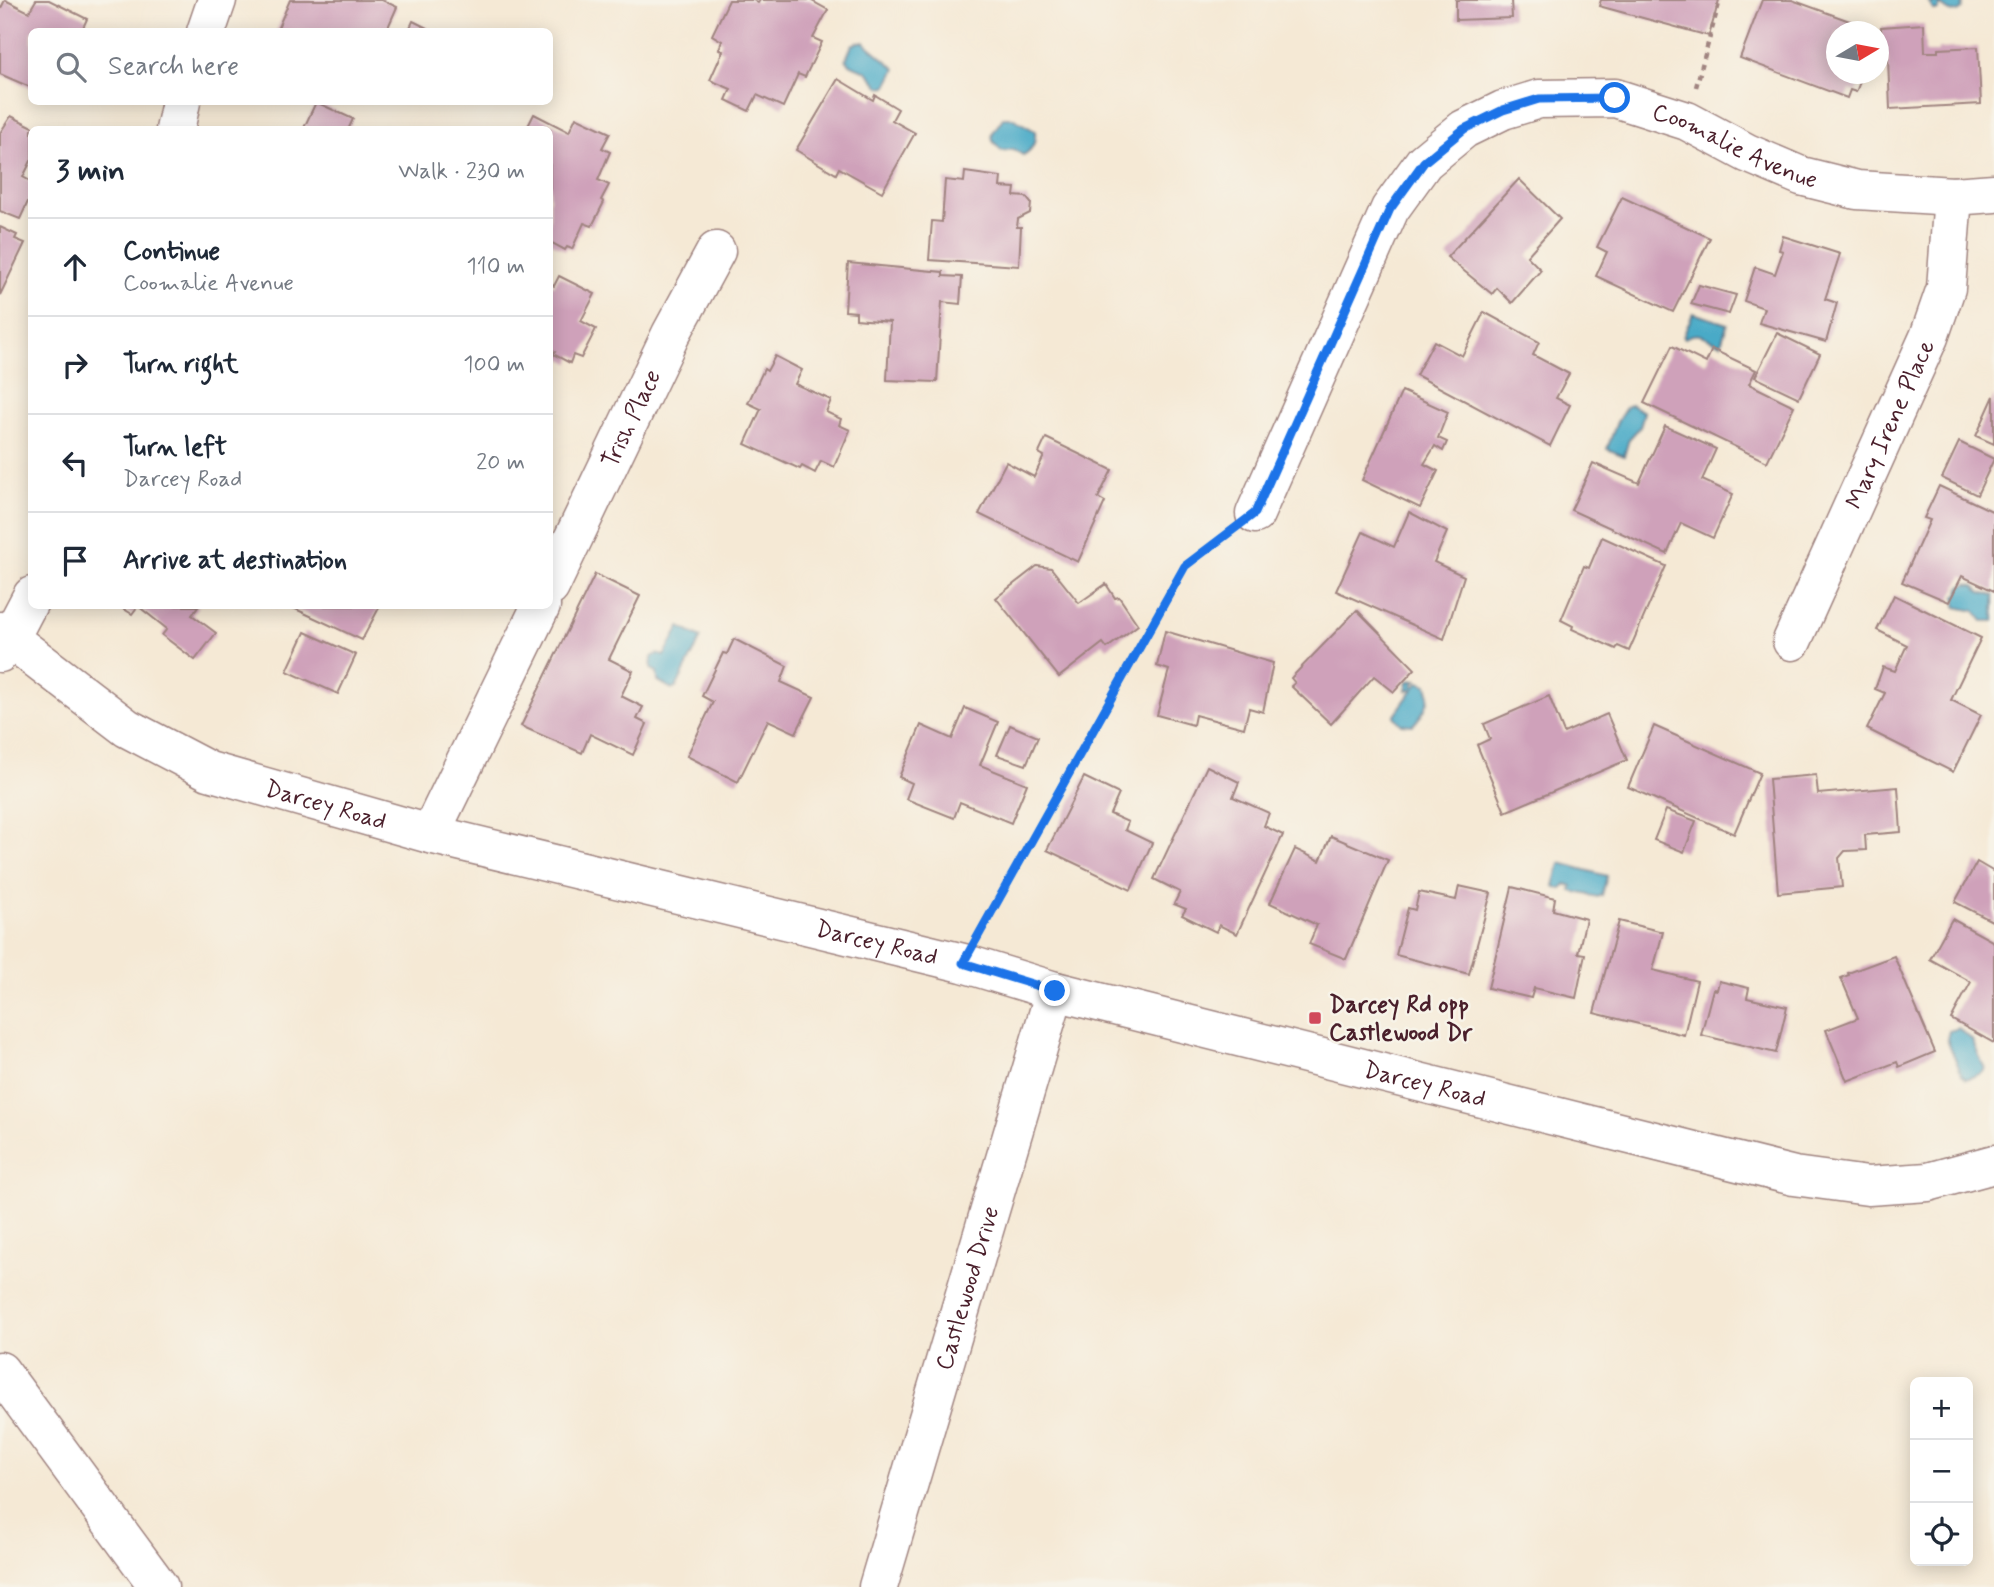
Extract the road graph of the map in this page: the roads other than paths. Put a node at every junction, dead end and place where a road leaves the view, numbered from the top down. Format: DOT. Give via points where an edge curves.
graph roads {
  1 [pos="217,0"];
  2 [pos="207,28"];
  3 [pos="180,105"];
  4 [pos="176,126"];
  5 [pos="1994,192"];
  6 [pos="1953,196"];
  7 [pos="716,251"];
  8 [pos="1255,513"];
  9 [pos="553,581"];
  10 [pos="28,602"];
  11 [pos="540,609"];
  12 [pos="3,641"];
  13 [pos="1792,641"];
  14 [pos="430,834"];
  15 [pos="1055,991"];
  16 [pos="1994,1164"];
  17 [pos="0,1371"];
  18 [pos="159,1587"];
  19 [pos="878,1587"];
  1 -- 2 [label="street"];
  3 -- 4 [label="street"];
  5 -- 6 [label="street, Coomalie Avenue"];
  6 -- 8 [label="street, Coomalie Avenue" via="1857,190 1801,176 1687,121 1615,98 1539,99 1503,110 1464,129 1424,162 1390,209"];
  6 -- 13 [label="street, Mary Irene Place" via="1946,288 1929,337"];
  7 -- 9 [label="street, Trish Place" via="671,334"];
  10 -- 12 [label="street"];
  11 -- 14 [label="street"];
  12 -- 14 [label="street, Darcey Road" via="127,728 209,772"];
  14 -- 15 [label="street, Darcey Road" via="963,963"];
  15 -- 16 [label="street, Darcey Road" via="1794,1176 1868,1186 1928,1182"];
  15 -- 19 [label="street, Castlewood Drive"];
  17 -- 18 [label="street"];
}
